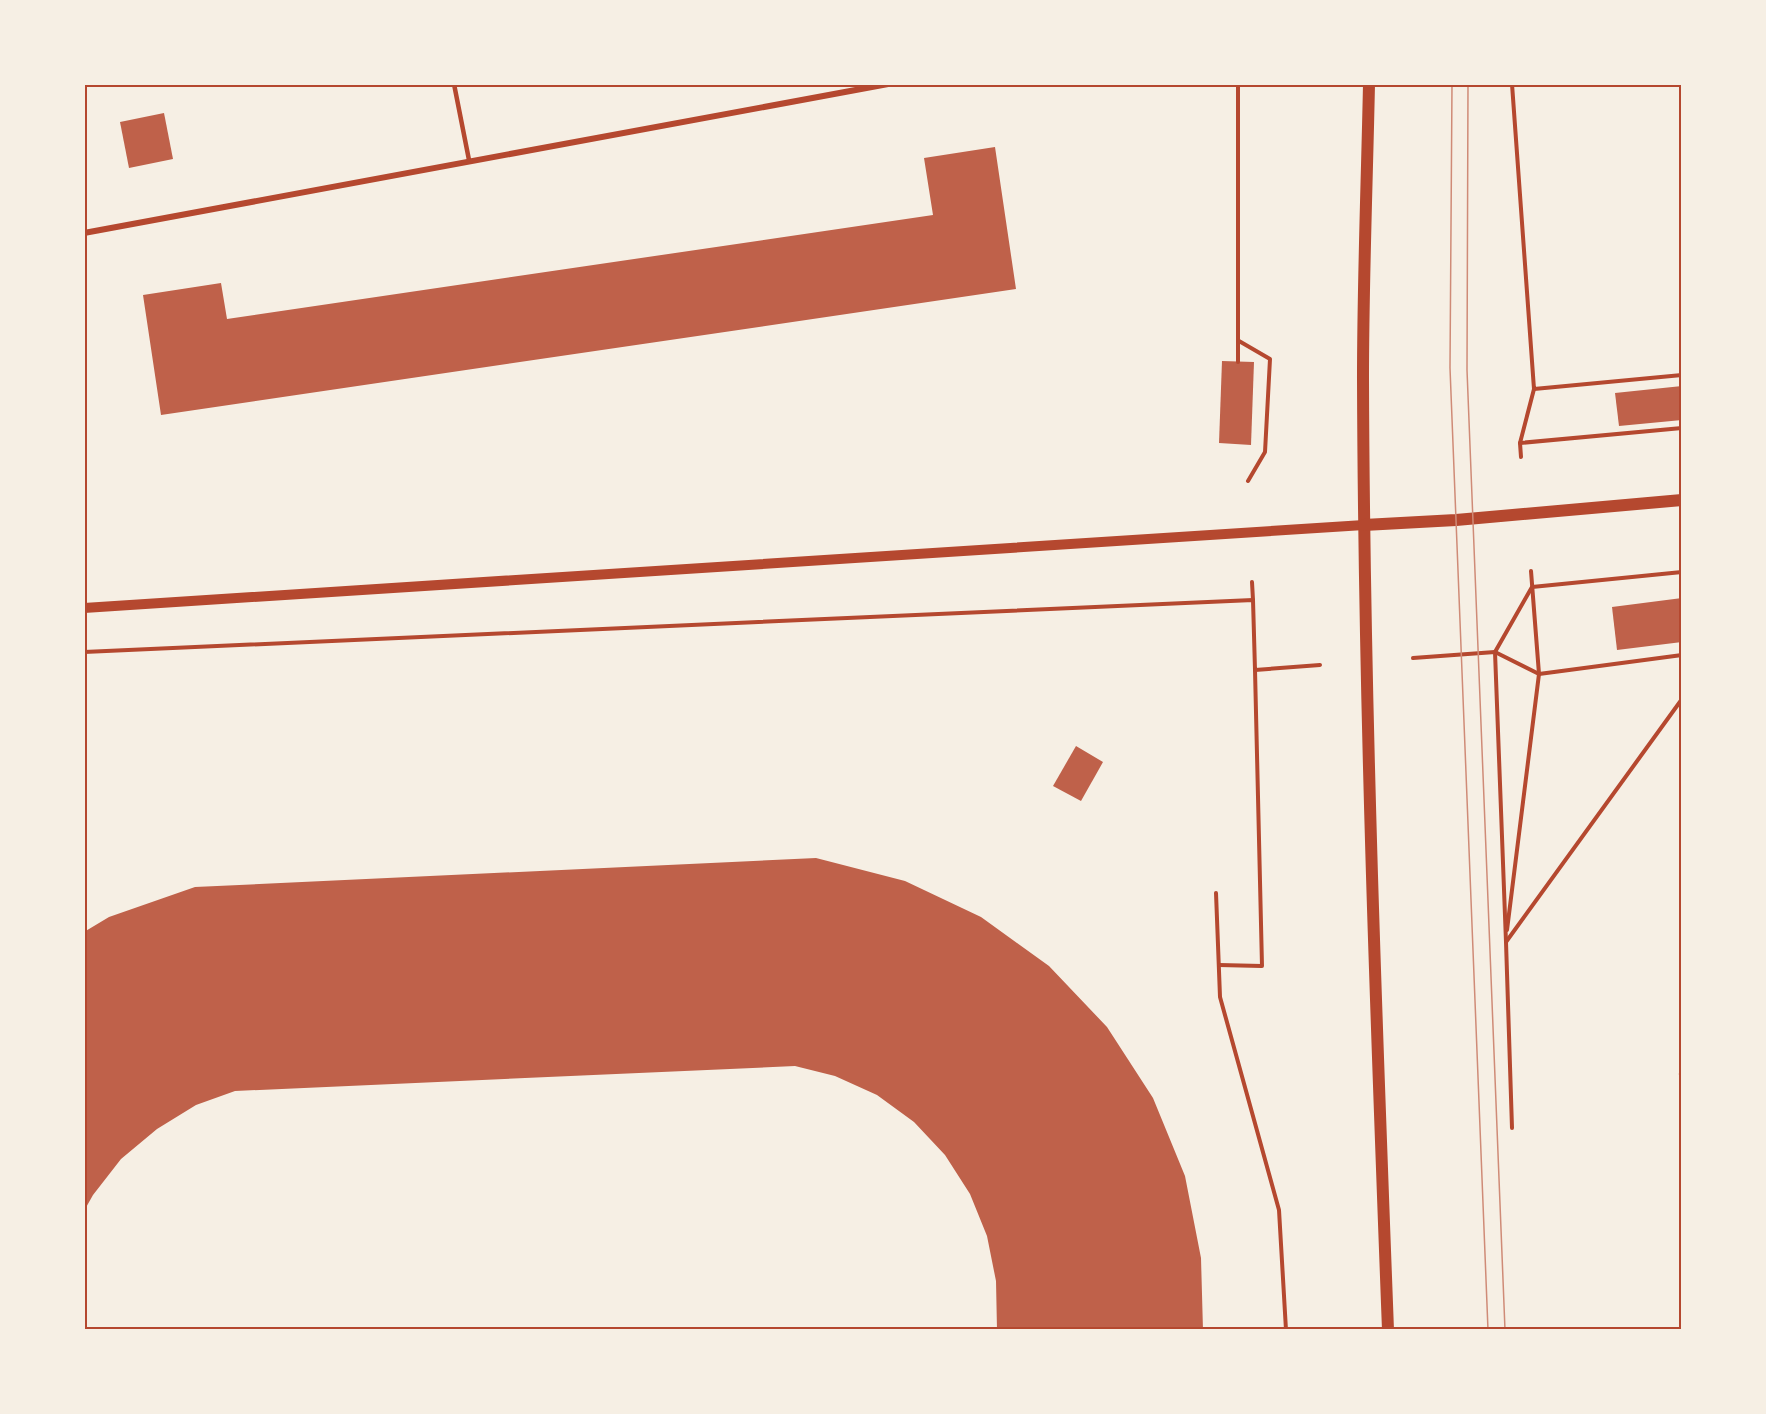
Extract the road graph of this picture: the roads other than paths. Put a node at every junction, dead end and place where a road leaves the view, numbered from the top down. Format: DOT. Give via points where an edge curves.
graph roads {
  1 [pos="454,84"];
  2 [pos="888,84"];
  3 [pos="1370,84"];
  4 [pos="469,160"];
  5 [pos="84,233"];
  6 [pos="1682,500"];
  7 [pos="1364,525"];
  8 [pos="84,608"];
  9 [pos="1388,1330"];
  1 -- 4 [label="lane"];
  2 -- 4 [label="street"];
  3 -- 7 [label="main road" via="1363,374"];
  4 -- 5 [label="street"];
  6 -- 7 [label="main road"];
  7 -- 8 [label="street"];
  7 -- 9 [label="main road" via="1372,916"];
}
